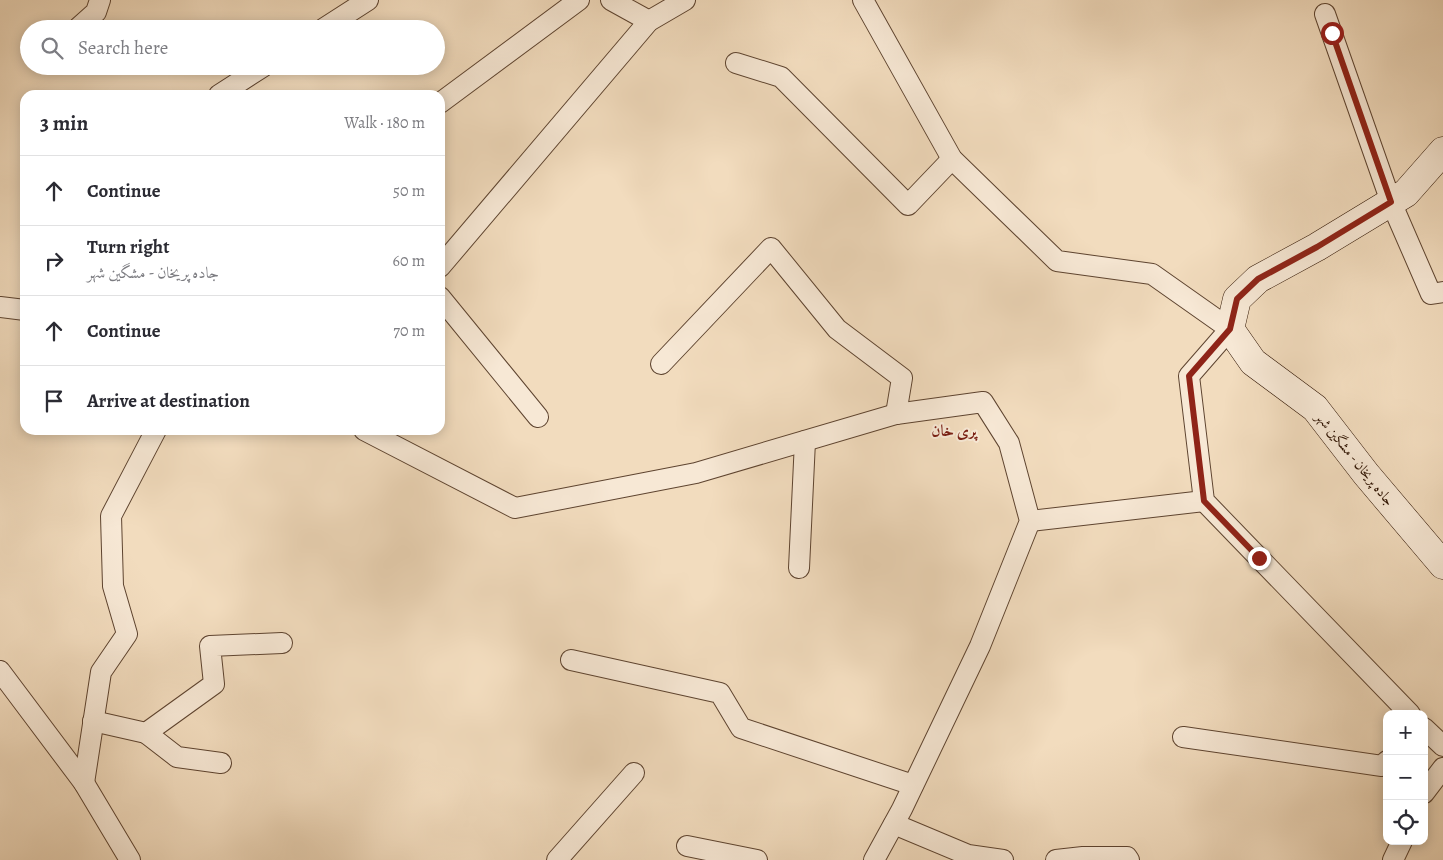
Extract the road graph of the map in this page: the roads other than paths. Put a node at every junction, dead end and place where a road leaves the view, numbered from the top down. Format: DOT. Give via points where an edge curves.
graph roads {
  1 [pos="100,0"];
  2 [pos="368,0"];
  3 [pos="579,0"];
  4 [pos="611,0"];
  5 [pos="685,0"];
  6 [pos="863,0"];
  7 [pos="1325,14"];
  8 [pos="87,20"];
  9 [pos="337,20"];
  10 [pos="649,21"];
  11 [pos="736,63"];
  12 [pos="250,75"];
  13 [pos="227,90"];
  14 [pos="445,99"];
  15 [pos="1443,151"];
  16 [pos="952,158"];
  17 [pos="1391,202"];
  18 [pos="445,262"];
  19 [pos="1443,292"];
  20 [pos="445,303"];
  21 [pos="1230,329"];
  22 [pos="661,364"];
  23 [pos="896,414"];
  24 [pos="538,418"];
  25 [pos="153,435"];
  26 [pos="374,435"];
  27 [pos="806,441"];
  28 [pos="1204,501"];
  29 [pos="1030,521"];
  30 [pos="1443,565"];
  31 [pos="799,568"];
  32 [pos="282,643"];
  33 [pos="571,660"];
  34 [pos="0,671"];
  35 [pos="1406,710"];
  36 [pos="93,720"];
  37 [pos="1428,732"];
  38 [pos="146,733"];
  39 [pos="1183,737"];
  40 [pos="1443,746"];
  41 [pos="221,763"];
  42 [pos="1383,765"];
  43 [pos="1443,768"];
  44 [pos="634,773"];
  45 [pos="84,783"];
  46 [pos="913,785"];
  47 [pos="1428,787"];
  48 [pos="894,824"];
  49 [pos="1400,845"];
  50 [pos="687,846"];
  51 [pos="130,860"];
  52 [pos="557,860"];
  53 [pos="757,860"];
  54 [pos="874,860"];
  55 [pos="1003,860"];
  56 [pos="1056,860"];
  57 [pos="1130,860"];
  58 [pos="1393,860"];
  1 -- 8 [label="street" via="96,12"];
  2 -- 9 [label="street"];
  3 -- 14 [label="street"];
  4 -- 10 [label="street"];
  5 -- 10 [label="street"];
  6 -- 16 [label="street"];
  7 -- 17 [label="street"];
  10 -- 18 [label="street"];
  11 -- 16 [label="street" via="782,77 908,205"];
  12 -- 13 [label="street"];
  15 -- 17 [label="street" via="1406,193"];
  16 -- 21 [label="street" via="1057,261 1152,274"];
  17 -- 19 [label="street" via="1431,294"];
  17 -- 21 [label="street" via="1258,279 1237,299"];
  20 -- 24 [label="street"];
  21 -- 28 [label="street" via="1189,376"];
  21 -- 30 [label="street, جاده پریخان - مشگین شهر" via="1252,362 1315,408"];
  22 -- 23 [label="street" via="771,248 837,329 902,378"];
  23 -- 27 [label="street"];
  23 -- 29 [label="street" via="983,402 1009,444"];
  25 -- 36 [label="street" via="111,516 113,586 127,634 101,672"];
  26 -- 27 [label="street" via="515,508 696,473"];
  27 -- 31 [label="street"];
  28 -- 29 [label="street"];
  28 -- 35 [label="street"];
  29 -- 46 [label="street" via="980,646"];
  32 -- 38 [label="street" via="210,646 214,684"];
  33 -- 46 [label="street" via="720,693 741,728"];
  34 -- 45 [label="street"];
  36 -- 38 [label="street"];
  36 -- 45 [label="street"];
  37 -- 40 [label="street"];
  38 -- 41 [label="street" via="177,757"];
  39 -- 42 [label="street"];
  43 -- 47 [label="street"];
  44 -- 52 [label="street"];
  45 -- 51 [label="street"];
  46 -- 48 [label="street"];
  48 -- 54 [label="street"];
  48 -- 55 [label="street" via="968,855"];
  49 -- 58 [label="street"];
  50 -- 53 [label="street"];
  56 -- 57 [label="street" via="1127,857"];
}
